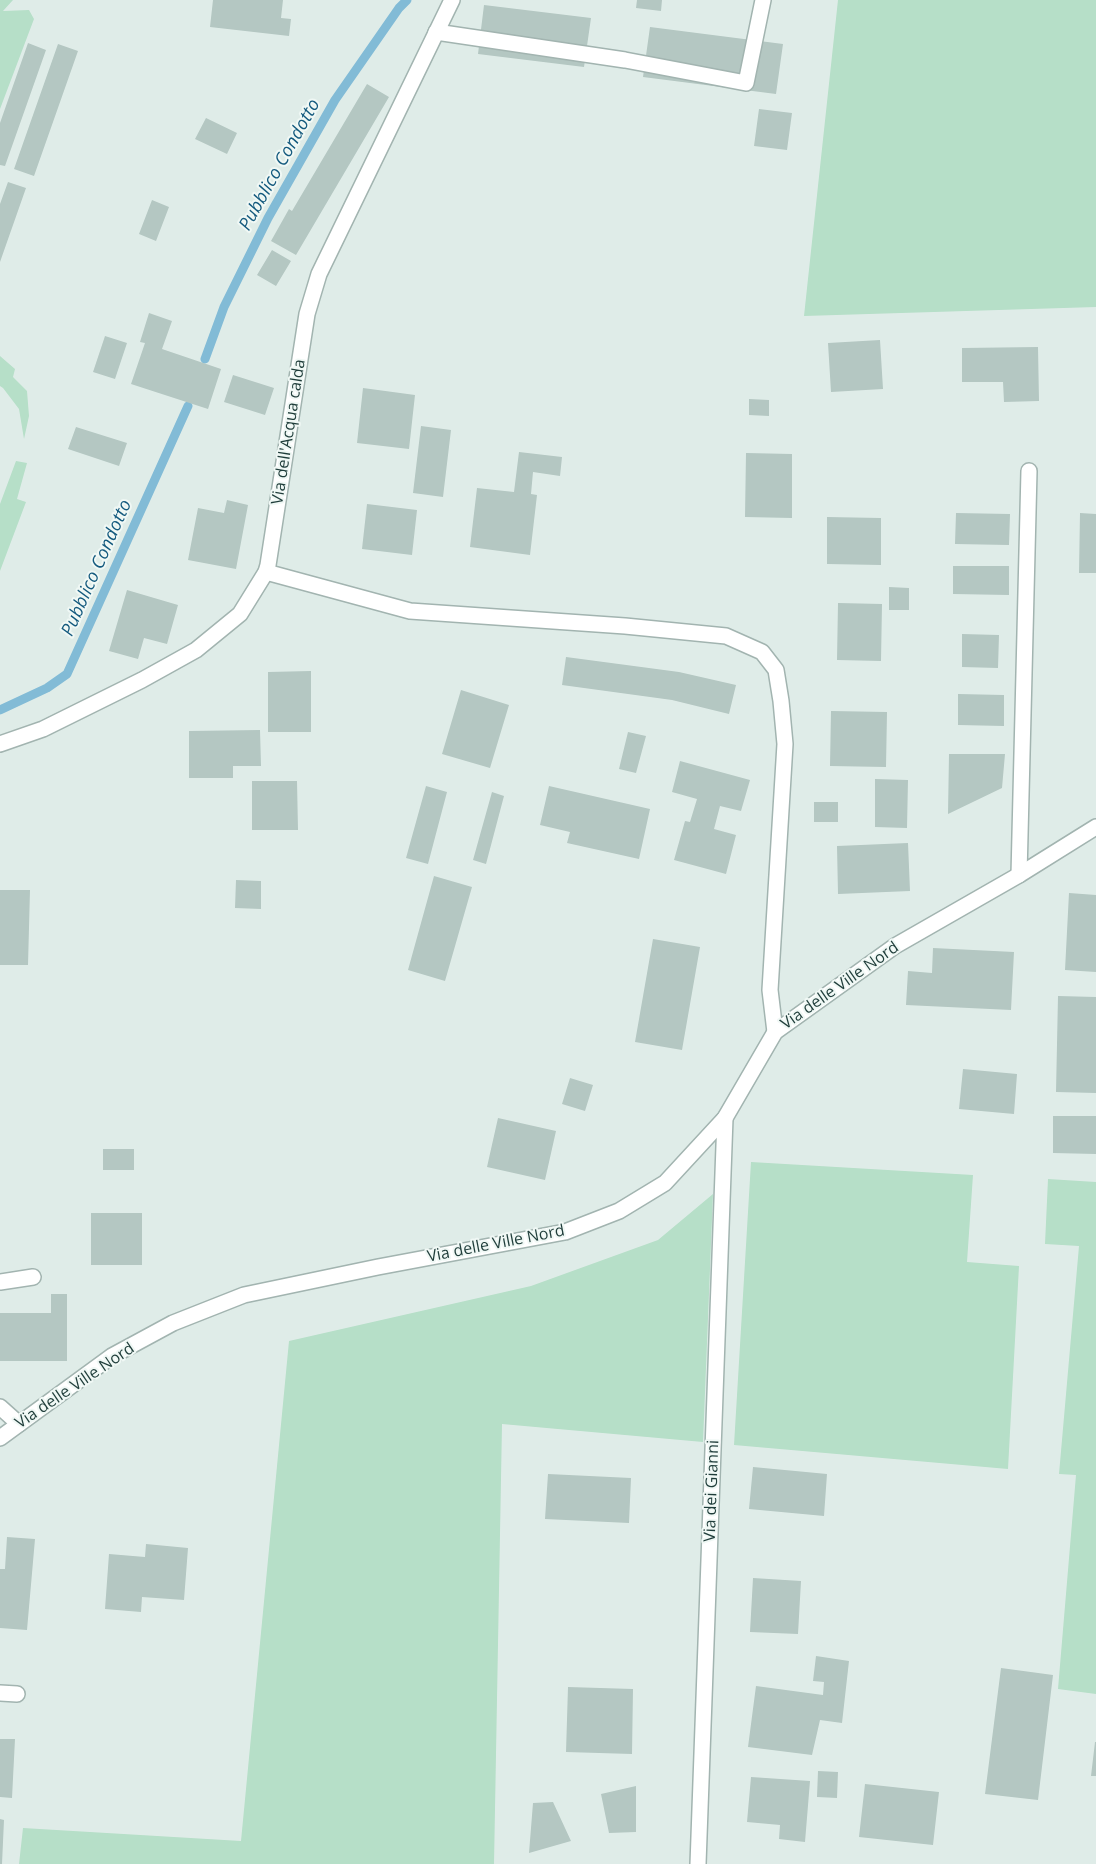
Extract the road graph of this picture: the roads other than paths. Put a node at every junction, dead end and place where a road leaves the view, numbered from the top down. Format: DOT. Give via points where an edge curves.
graph roads {
  1 [pos="452,0"];
  2 [pos="762,0"];
  3 [pos="436,32"];
  4 [pos="1029,471"];
  5 [pos="266,572"];
  6 [pos="0,744"];
  7 [pos="1096,827"];
  8 [pos="1019,875"];
  9 [pos="775,1032"];
  10 [pos="725,1118"];
  11 [pos="33,1277"];
  12 [pos="0,1282"];
  13 [pos="0,1407"];
  14 [pos="19,1424"];
  15 [pos="0,1438"];
  16 [pos="0,1693"];
  17 [pos="17,1694"];
  18 [pos="698,1864"];
  1 -- 3 [label="street, Via dell'Acqua calda"];
  2 -- 3 [label="street" via="746,84 625,60"];
  3 -- 5 [label="street, Via dell'Acqua calda" via="319,274 307,314"];
  4 -- 8 [label="street"];
  5 -- 6 [label="street, Via dell'Acqua calda" via="240,614 196,650 43,729"];
  5 -- 9 [label="street" via="410,611 726,636 762,652 776,670 784,744 770,990"];
  7 -- 8 [label="street, Via delle Ville Nord"];
  8 -- 9 [label="street, Via delle Ville Nord" via="894,946"];
  9 -- 10 [label="street, Via delle Ville Nord"];
  10 -- 14 [label="street, Via delle Ville Nord" via="665,1183 618,1211 565,1232 244,1295 173,1323 112,1356"];
  10 -- 18 [label="street, Via dei Gianni"];
  11 -- 12 [label="street"];
  13 -- 14 [label="street"];
  14 -- 15 [label="street, Via delle Ville Nord"];
  16 -- 17 [label="street"];
}
